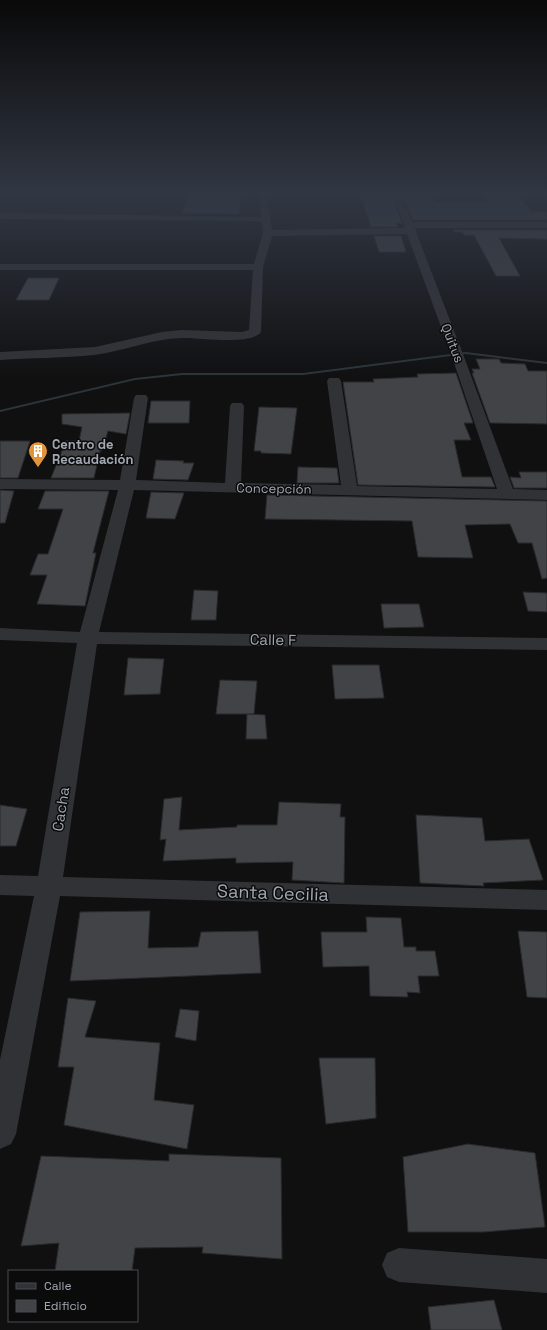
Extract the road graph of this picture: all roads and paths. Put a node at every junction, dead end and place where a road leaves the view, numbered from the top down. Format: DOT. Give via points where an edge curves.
graph roads {
  1 [pos="261,255"];
  2 [pos="419,255"];
  3 [pos="0,267"];
  4 [pos="258,267"];
  5 [pos="0,356"];
  6 [pos="334,382"];
  7 [pos="141,398"];
  8 [pos="237,406"];
  9 [pos="0,484"];
  10 [pos="127,484"];
  11 [pos="233,487"];
  12 [pos="350,490"];
  13 [pos="507,495"];
  14 [pos="547,495"];
  15 [pos="0,634"];
  16 [pos="88,638"];
  17 [pos="547,644"];
  18 [pos="0,885"];
  19 [pos="49,886"];
  20 [pos="547,900"];
  21 [pos="0,1134"];
  22 [pos="399,1265"];
  23 [pos="547,1276"];
  1 -- 4 [label="street"];
  2 -- 13 [label="street, Quitus"];
  3 -- 4 [label="street"];
  4 -- 5 [label="street" via="253,334 181,334 95,351"];
  6 -- 12 [label="street"];
  7 -- 10 [label="street, Cacha"];
  8 -- 11 [label="street"];
  9 -- 10 [label="street, Concepción"];
  10 -- 11 [label="street, Concepción"];
  10 -- 16 [label="street, Cacha"];
  11 -- 12 [label="street, Concepción"];
  12 -- 13 [label="street, Concepción"];
  13 -- 14 [label="street, Concepción"];
  15 -- 16 [label="street, Calle F"];
  16 -- 17 [label="street, Calle F"];
  16 -- 19 [label="street, Cacha"];
  18 -- 19 [label="street, Santa Cecilia"];
  19 -- 20 [label="street, Santa Cecilia"];
  19 -- 21 [label="street, Cacha"];
  22 -- 23 [label="street"];
}
